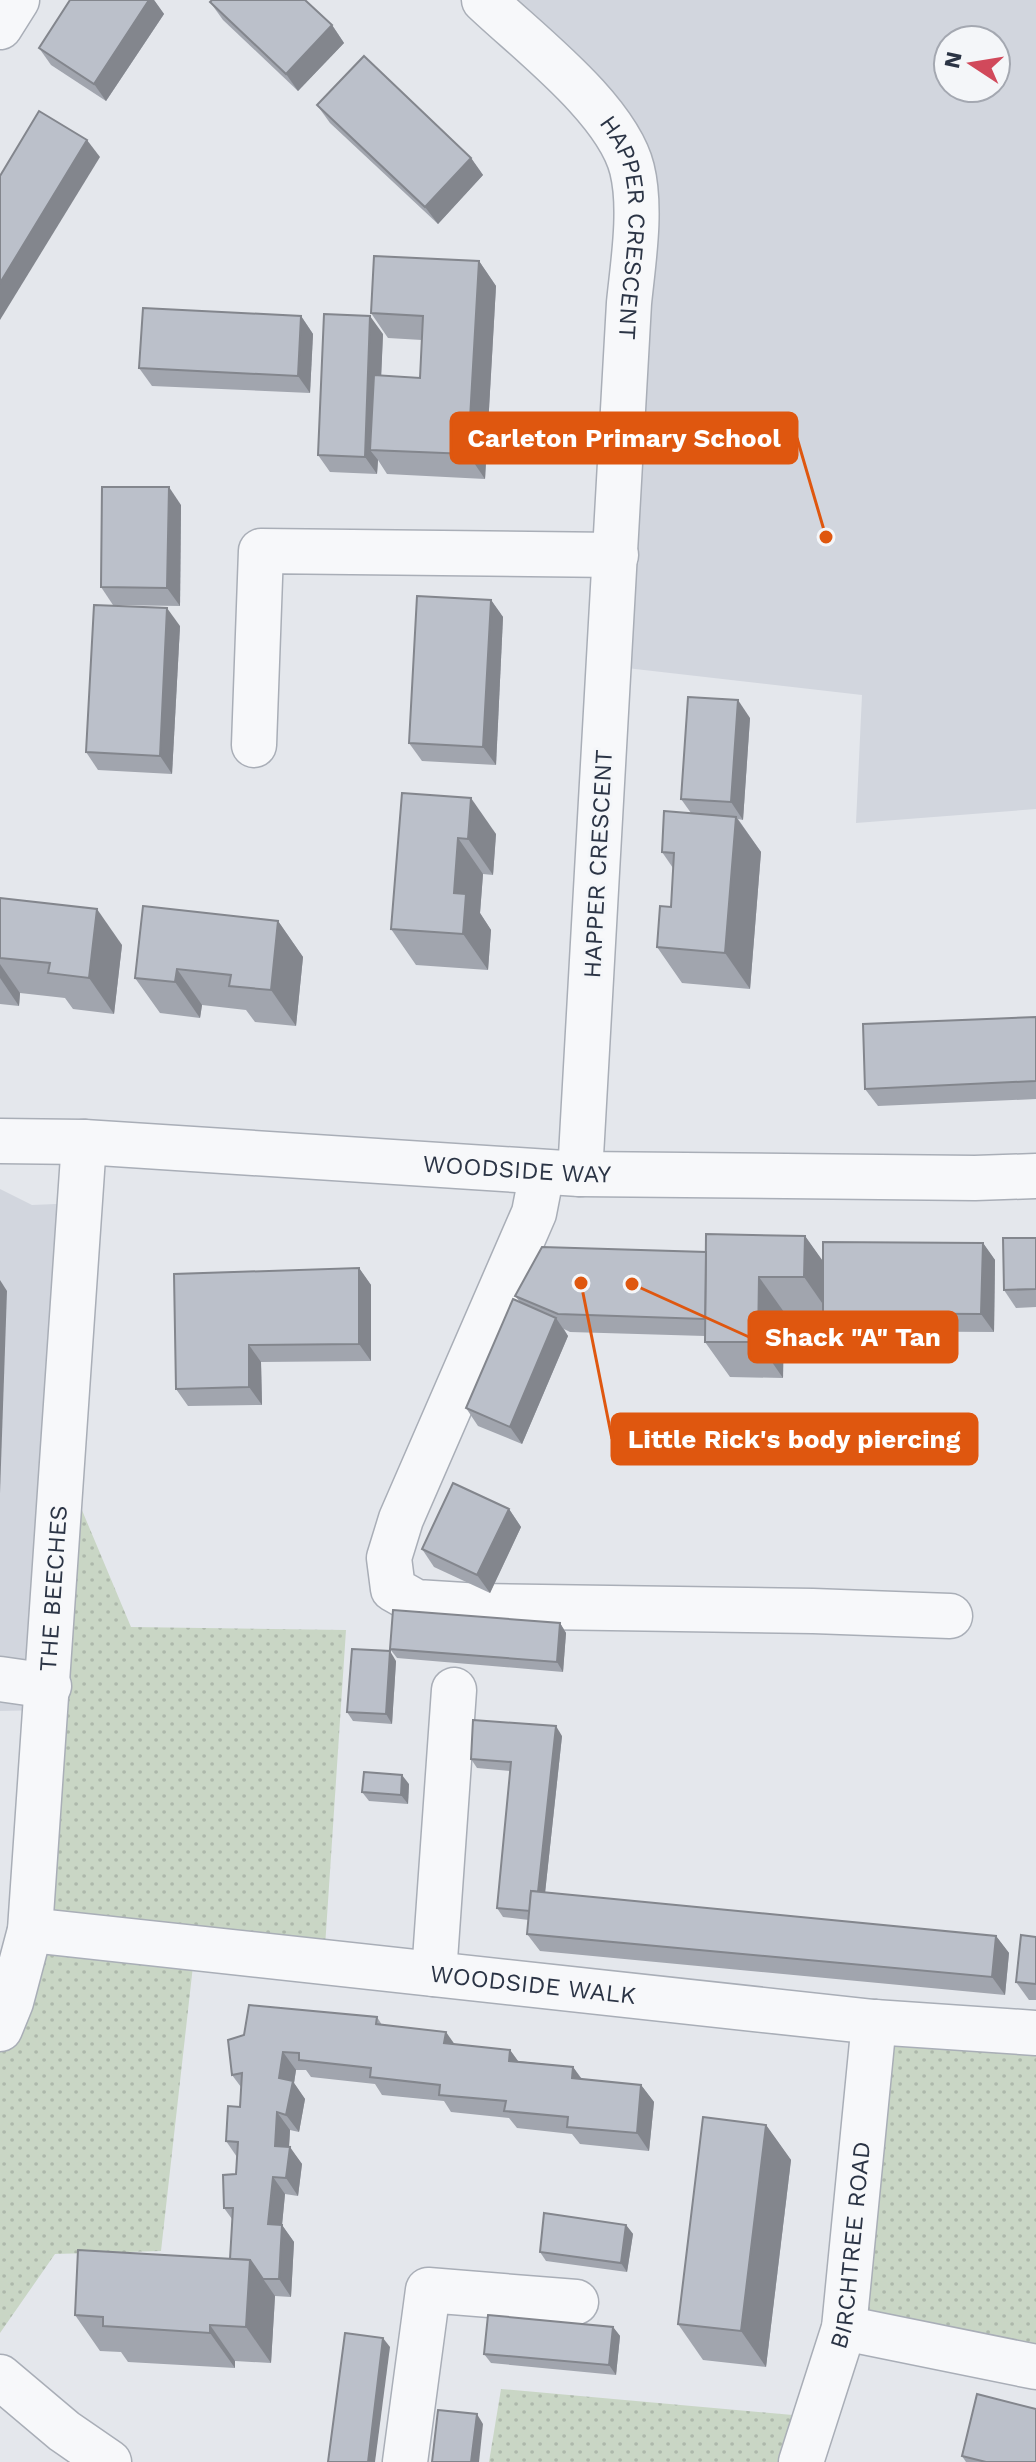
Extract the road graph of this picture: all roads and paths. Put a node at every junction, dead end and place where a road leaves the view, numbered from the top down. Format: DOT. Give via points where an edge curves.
graph roads {
  1 [pos="17,0"];
  2 [pos="484,0"];
  3 [pos="0,27"];
  4 [pos="616,555"];
  5 [pos="254,745"];
  6 [pos="0,1141"];
  7 [pos="84,1142"];
  8 [pos="561,1173"];
  9 [pos="1036,1176"];
  10 [pos="950,1616"];
  11 [pos="0,1679"];
  12 [pos="49,1686"];
  13 [pos="454,1690"];
  14 [pos="30,1930"];
  15 [pos="434,1974"];
  16 [pos="874,2022"];
  17 [pos="0,2029"];
  18 [pos="1036,2033"];
  19 [pos="576,2302"];
  20 [pos="844,2328"];
  21 [pos="1036,2367"];
  22 [pos="0,2377"];
  23 [pos="109,2462"];
  24 [pos="405,2462"];
  25 [pos="801,2462"];
  1 -- 3 [label="street"];
  2 -- 4 [label="street, HAPPER CRESCENT" via="599,111 632,169 634,254"];
  4 -- 5 [label="street" via="261,551"];
  4 -- 8 [label="street, HAPPER CRESCENT"];
  6 -- 7 [label="street, WOODSIDE WAY"];
  7 -- 8 [label="street, WOODSIDE WAY"];
  7 -- 12 [label="street, THE BEECHES"];
  8 -- 9 [label="street, WOODSIDE WAY"];
  8 -- 10 [label="street, HAPPER CRESCENT" via="534,1213 401,1519 389,1558 393,1589 416,1602 480,1606"];
  11 -- 12 [label="street"];
  12 -- 14 [label="street, THE BEECHES"];
  13 -- 15 [label="street"];
  14 -- 15 [label="street, WOODSIDE WALK"];
  14 -- 17 [label="street, THE BEECHES"];
  15 -- 16 [label="street, WOODSIDE WALK"];
  16 -- 18 [label="street, WOODSIDE WALK"];
  16 -- 20 [label="street, BIRCHTREE ROAD"];
  19 -- 24 [label="street" via="428,2290"];
  20 -- 21 [label="street"];
  20 -- 25 [label="street, BIRCHTREE ROAD"];
  22 -- 23 [label="street"];
}
